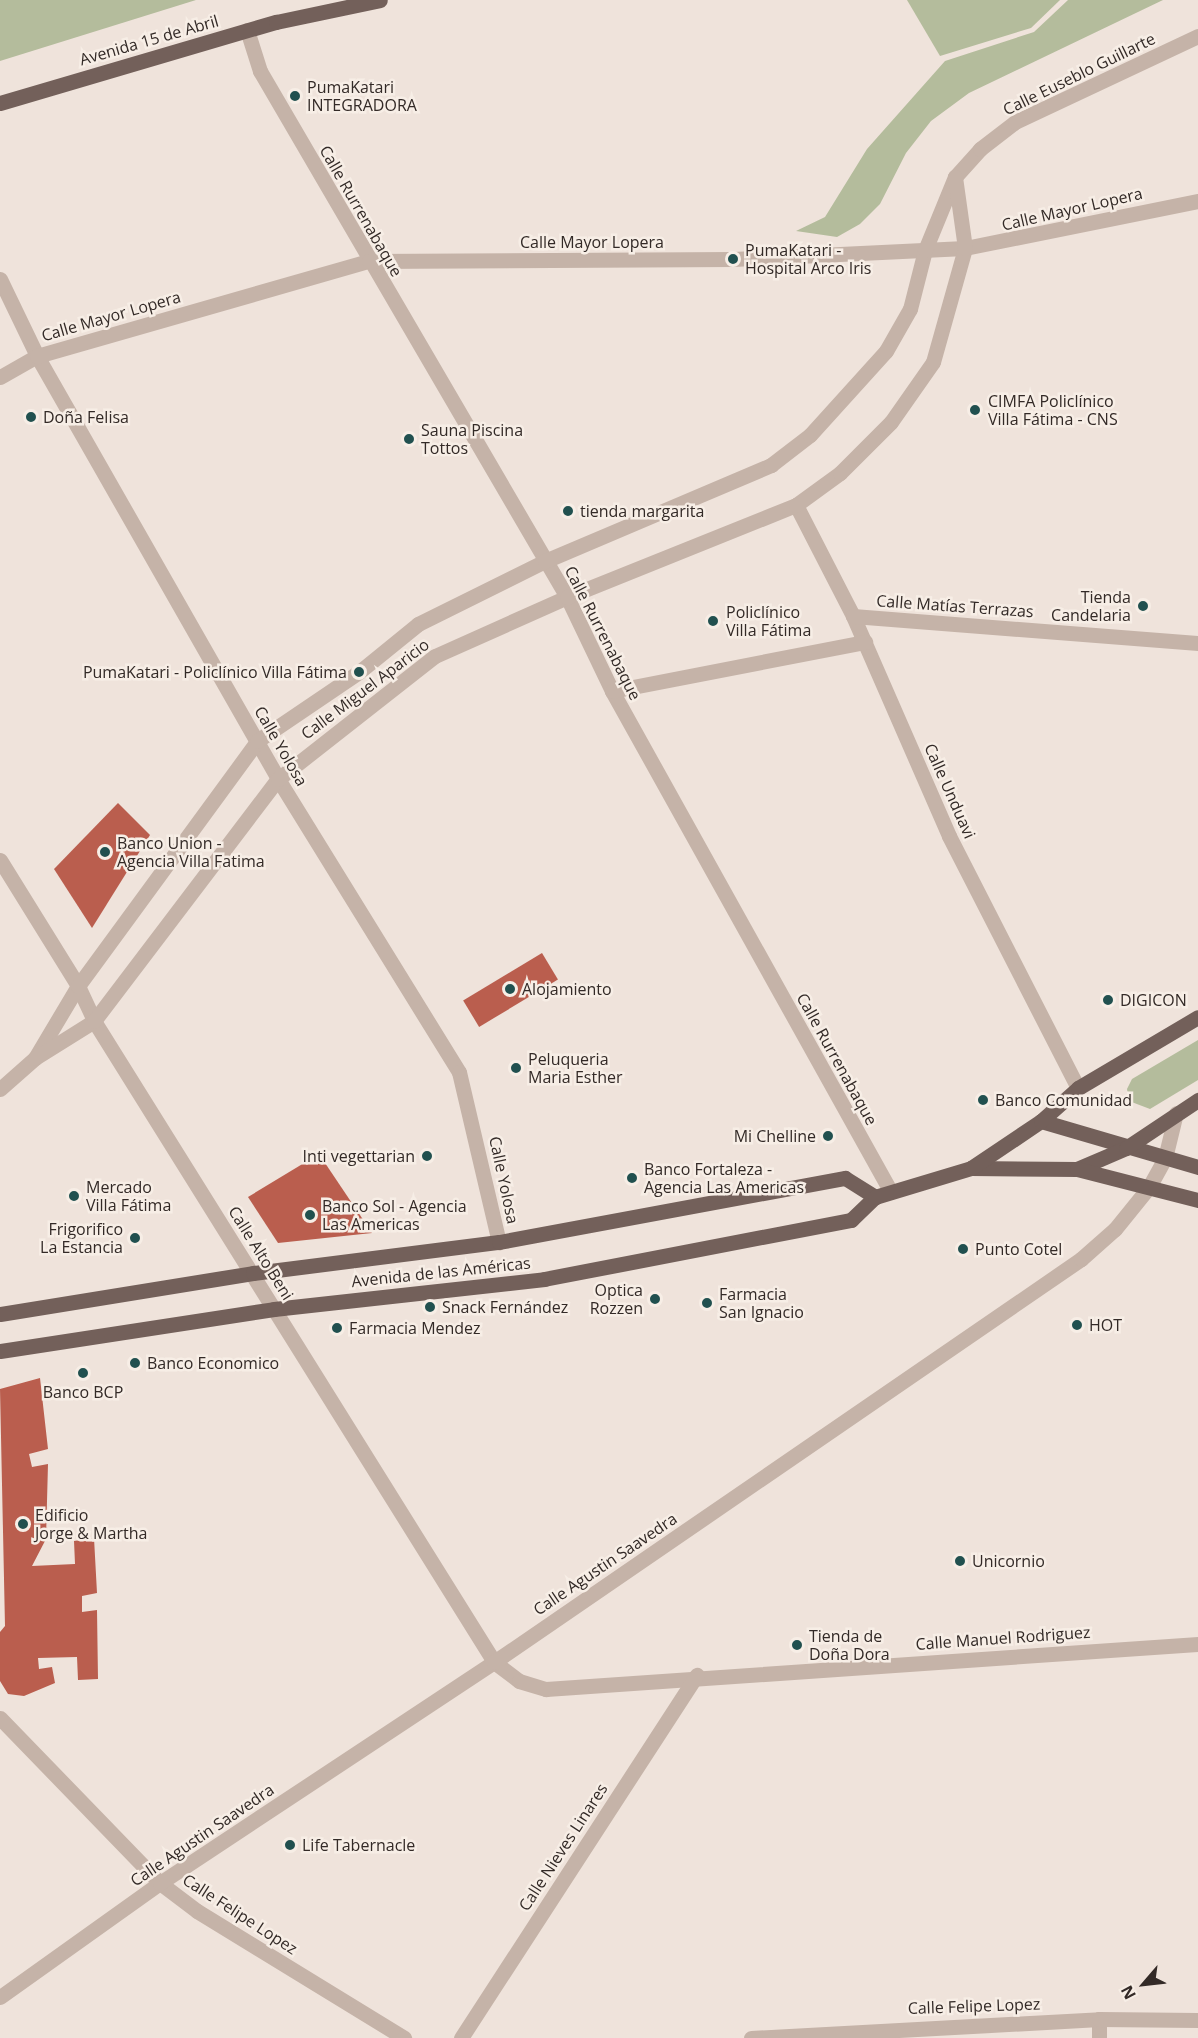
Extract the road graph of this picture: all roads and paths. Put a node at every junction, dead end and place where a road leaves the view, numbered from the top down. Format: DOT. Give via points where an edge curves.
graph roads {
  1 [pos="380,0"];
  2 [pos="342,4"];
  3 [pos="247,30"];
  4 [pos="1198,36"];
  5 [pos="0,103"];
  6 [pos="955,177"];
  7 [pos="1198,201"];
  8 [pos="965,248"];
  9 [pos="925,250"];
  10 [pos="369,261"];
  11 [pos="0,279"];
  12 [pos="38,356"];
  13 [pos="0,377"];
  14 [pos="796,505"];
  15 [pos="545,561"];
  16 [pos="567,597"];
  17 [pos="853,616"];
  18 [pos="864,642"];
  19 [pos="1198,643"];
  20 [pos="612,691"];
  21 [pos="257,741"];
  22 [pos="278,778"];
  23 [pos="0,861"];
  24 [pos="78,986"];
  25 [pos="1198,1017"];
  26 [pos="94,1021"];
  27 [pos="35,1058"];
  28 [pos="1078,1088"];
  29 [pos="0,1089"];
  30 [pos="1198,1100"];
  31 [pos="1176,1113"];
  32 [pos="1041,1121"];
  33 [pos="1126,1148"];
  34 [pos="1165,1158"];
  35 [pos="971,1167"];
  36 [pos="1198,1167"];
  37 [pos="1077,1169"];
  38 [pos="1149,1187"];
  39 [pos="891,1192"];
  40 [pos="875,1197"];
  41 [pos="1198,1200"];
  42 [pos="499,1242"];
  43 [pos="253,1273"];
  44 [pos="274,1309"];
  45 [pos="0,1314"];
  46 [pos="0,1351"];
  47 [pos="1198,1644"];
  48 [pos="494,1662"];
  49 [pos="697,1676"];
  50 [pos="0,1718"];
  51 [pos="160,1883"];
  52 [pos="0,1997"];
  53 [pos="1099,2019"];
  54 [pos="1198,2020"];
  55 [pos="872,2033"];
  56 [pos="404,2038"];
  57 [pos="461,2038"];
  58 [pos="751,2038"];
  59 [pos="1100,2038"];
  1 -- 2 [label="main road, Avenida 15 de Abril"];
  2 -- 3 [label="main road, Avenida 15 de Abril"];
  3 -- 5 [label="main road, Avenida 15 de Abril"];
  3 -- 10 [label="street, Calle Rurrenabaque" via="260,71"];
  4 -- 6 [label="street, Calle Euseblo Guillarte" via="1015,122 980,149"];
  6 -- 8 [label="street"];
  6 -- 9 [label="street, Calle Euseblo Guillarte"];
  7 -- 8 [label="street, Calle Mayor Lopera"];
  8 -- 9 [label="street, Calle Mayor Lopera"];
  8 -- 14 [label="street, Calle Miguel Aparicio" via="933,362 891,422 840,473"];
  9 -- 10 [label="street, Calle Mayor Lopera" via="733,259"];
  9 -- 15 [label="street, Calle Miguel Aparicio" via="910,309 886,351 810,435 771,465"];
  10 -- 12 [label="street, Calle Mayor Lopera"];
  10 -- 15 [label="street, Calle Rurrenabaque"];
  11 -- 12 [label="street, Calle Yolosa"];
  12 -- 13 [label="street, Calle Mayor Lopera"];
  12 -- 21 [label="street, Calle Yolosa"];
  14 -- 16 [label="street, Calle Miguel Aparicio"];
  14 -- 17 [label="street, Calle Unduavi"];
  15 -- 16 [label="street, Calle Rurrenabaque"];
  15 -- 21 [label="street, Calle Miguel Aparicio" via="417,624 359,672"];
  16 -- 20 [label="street, Calle Rurrenabaque"];
  16 -- 22 [label="street, Calle Miguel Aparicio" via="435,657"];
  17 -- 18 [label="street, Calle Unduavi"];
  17 -- 19 [label="street, Calle Matías Terrazas"];
  18 -- 20 [label="street"];
  18 -- 28 [label="street, Calle Unduavi" via="949,836"];
  20 -- 39 [label="street, Calle Rurrenabaque"];
  21 -- 22 [label="street, Calle Yolosa"];
  21 -- 24 [label="street, Calle Miguel Aparicio"];
  22 -- 26 [label="street, Calle Miguel Aparicio"];
  22 -- 42 [label="street, Calle Yolosa" via="459,1072"];
  23 -- 24 [label="street, Calle Alto Beni"];
  24 -- 26 [label="street, Calle Alto Beni"];
  24 -- 27 [label="street, Calle Miguel Aparicio"];
  25 -- 28 [label="main road"];
  26 -- 27 [label="street, Calle Miguel Aparicio"];
  26 -- 43 [label="street, Calle Alto Beni"];
  27 -- 29 [label="street, Calle Miguel Aparicio"];
  28 -- 32 [label="main road"];
  30 -- 31 [label="main road"];
  31 -- 33 [label="main road"];
  31 -- 34 [label="street, Calle Agustin Saavedra"];
  32 -- 33 [label="main road"];
  32 -- 35 [label="main road"];
  33 -- 34 [label="main road"];
  33 -- 37 [label="main road"];
  34 -- 36 [label="main road"];
  34 -- 38 [label="street, Calle Agustin Saavedra"];
  35 -- 37 [label="main road"];
  35 -- 39 [label="main road, Avenida de las Américas"];
  37 -- 38 [label="main road"];
  38 -- 41 [label="main road"];
  38 -- 48 [label="street, Calle Agustin Saavedra" via="1115,1229 1081,1259"];
  39 -- 40 [label="main road, Avenida de las Américas"];
  40 -- 42 [label="main road, Avenida de las Américas" via="845,1178"];
  40 -- 44 [label="main road, Avenida de las Américas" via="851,1220 544,1279"];
  42 -- 43 [label="main road, Avenida de las Américas"];
  43 -- 44 [label="street, Calle Alto Beni"];
  43 -- 45 [label="main road, Avenida de las Américas"];
  44 -- 46 [label="main road, Avenida de las Américas"];
  44 -- 48 [label="street, Calle Alto Beni"];
  47 -- 49 [label="street, Calle Manuel Rodriguez"];
  48 -- 49 [label="street, Calle Manuel Rodriguez" via="519,1681 546,1689"];
  48 -- 51 [label="street, Calle Agustin Saavedra"];
  49 -- 57 [label="street, Calle Nieves Linares"];
  50 -- 51 [label="street, Calle Felipe Lopez"];
  51 -- 52 [label="street, Calle Agustin Saavedra"];
  51 -- 56 [label="street, Calle Felipe Lopez" via="197,1911"];
  53 -- 54 [label="street, Calle Felipe Lopez"];
  53 -- 55 [label="street, Calle Felipe Lopez"];
  53 -- 59 [label="street"];
  55 -- 58 [label="street, Calle Felipe Lopez"];
}
